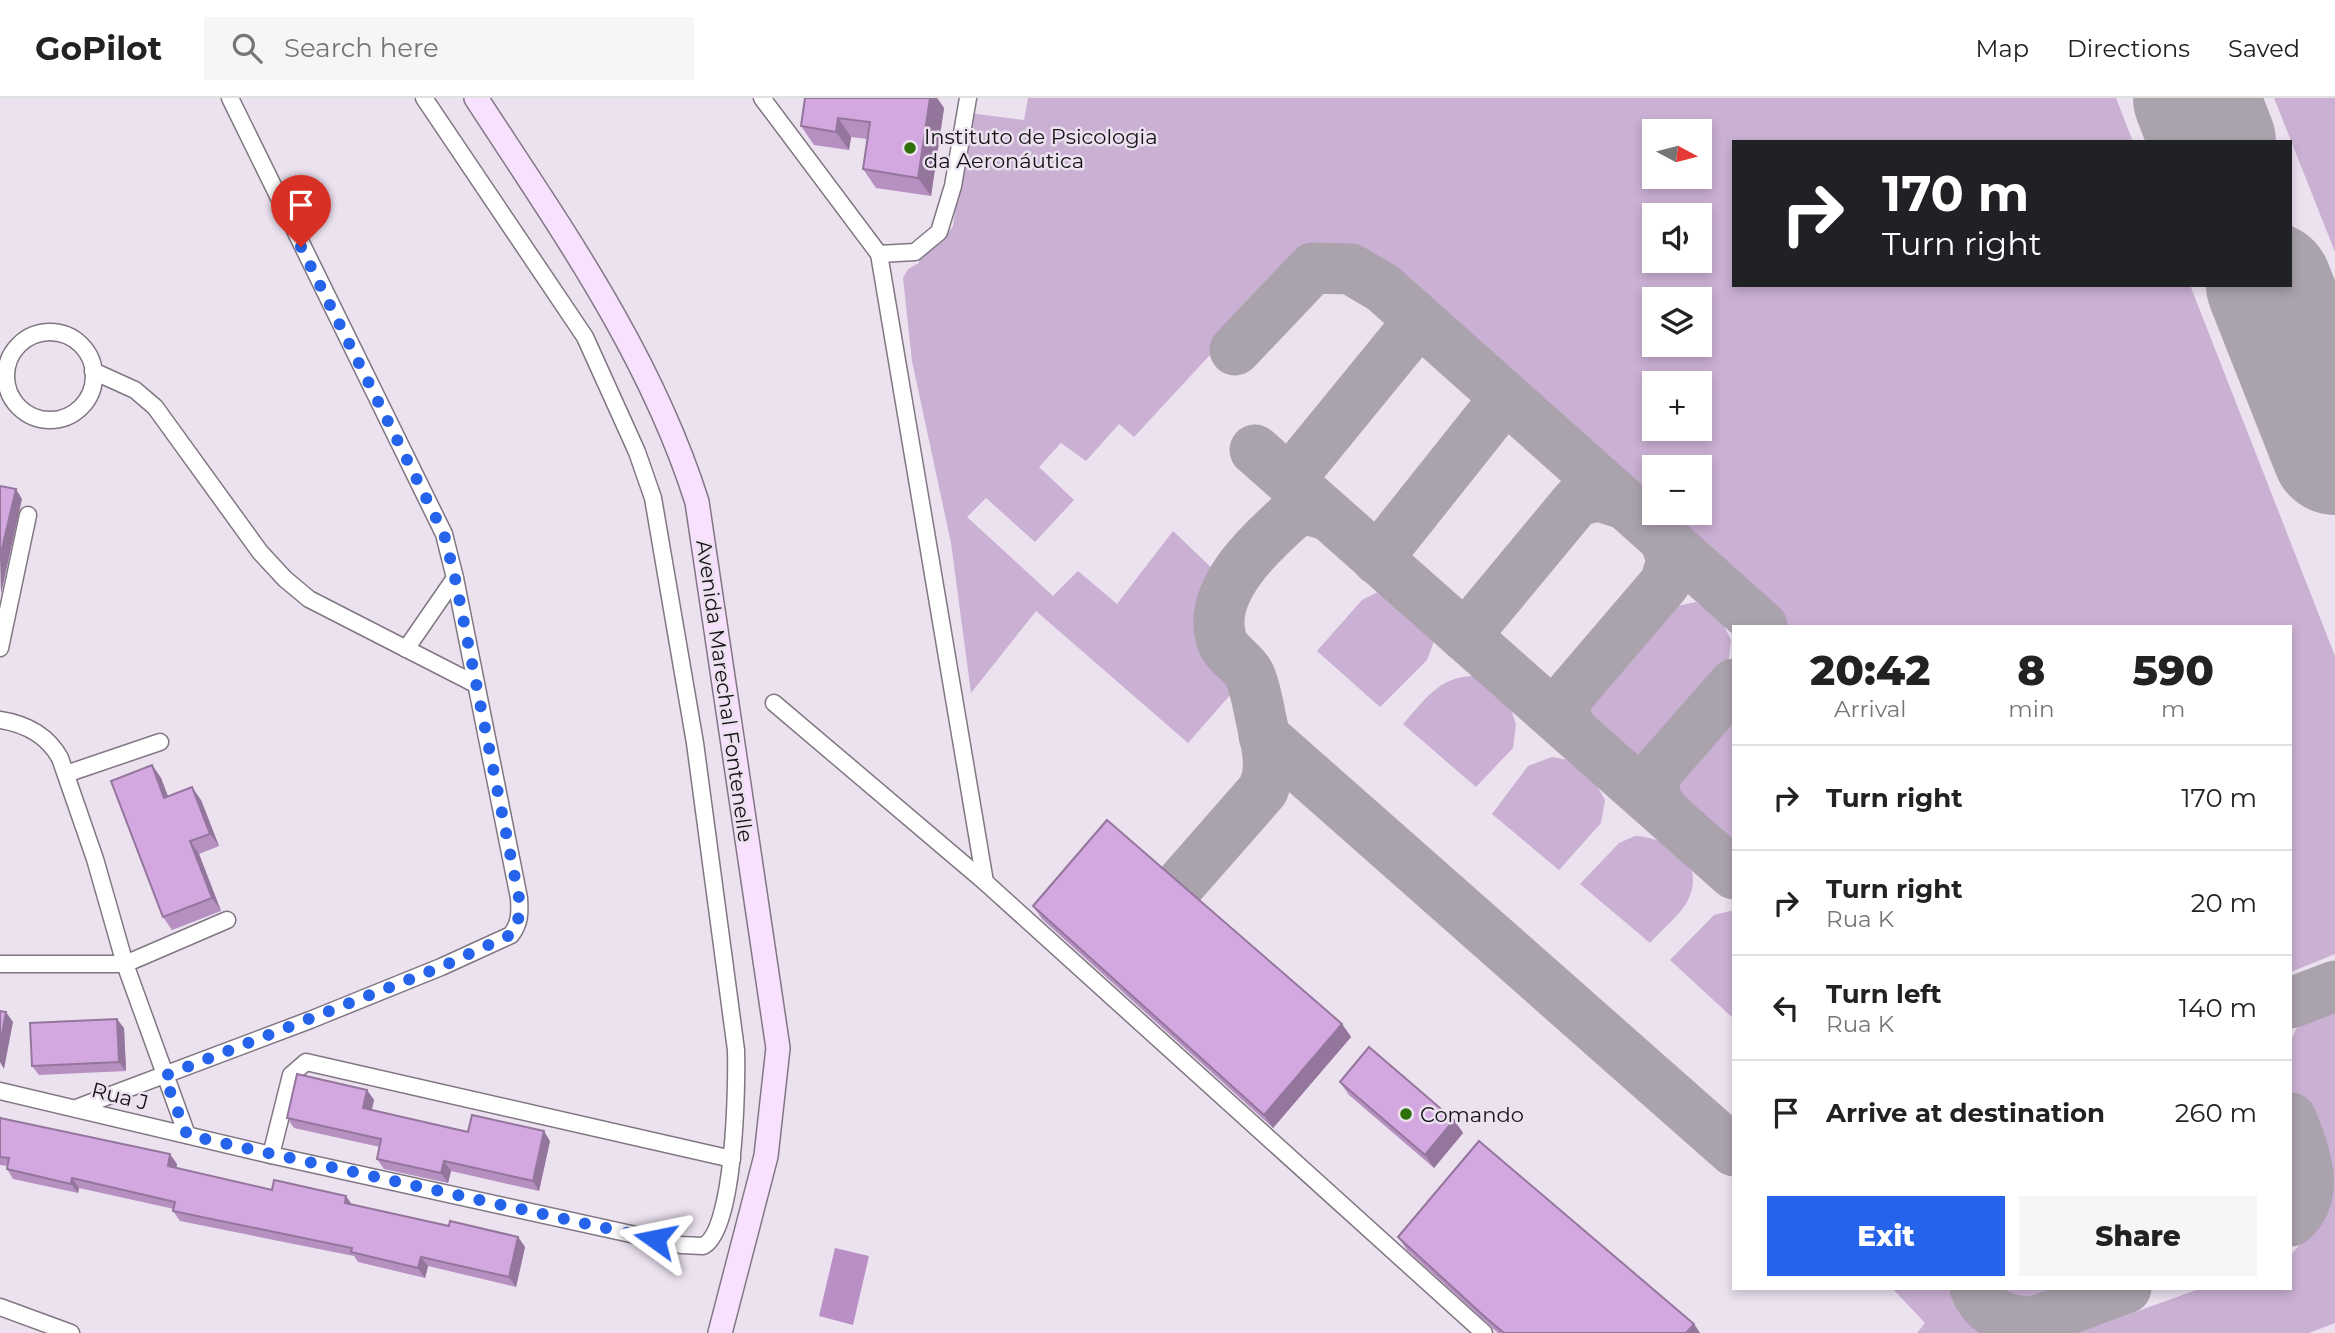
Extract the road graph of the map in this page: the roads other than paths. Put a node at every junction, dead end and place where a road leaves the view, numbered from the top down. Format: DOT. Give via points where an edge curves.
graph roads {
  1 [pos="230,98"];
  2 [pos="424,98"];
  3 [pos="476,98"];
  4 [pos="762,98"];
  5 [pos="968,98"];
  6 [pos="879,254"];
  7 [pos="93,371"];
  8 [pos="4,387"];
  9 [pos="28,515"];
  10 [pos="455,578"];
  11 [pos="0,648"];
  12 [pos="406,649"];
  13 [pos="475,684"];
  14 [pos="774,703"];
  15 [pos="0,720"];
  16 [pos="160,741"];
  17 [pos="66,774"];
  18 [pos="985,882"];
  19 [pos="227,920"];
  20 [pos="0,964"];
  21 [pos="125,964"];
  22 [pos="164,1076"];
  23 [pos="0,1091"];
  24 [pos="77,1108"];
  25 [pos="187,1135"];
  26 [pos="271,1155"];
  27 [pos="732,1159"];
  28 [pos="4,1313"];
  29 [pos="71,1333"];
  30 [pos="720,1333"];
  31 [pos="1484,1333"];
  1 -- 10 [label="street" via="444,534"];
  2 -- 27 [label="street" via="585,337 653,498 695,743 731,1005 737,1089"];
  3 -- 30 [label="main road, Avenida Marechal Fontenelle" via="632,345 667,419 697,502 778,1048 766,1156"];
  4 -- 6 [label="street"];
  5 -- 6 [label="street" via="953,186 939,232 915,252"];
  6 -- 18 [label="street"];
  7 -- 8 [label="street" via="90,395 79,410 63,419 27,414"];
  7 -- 8 [label="street" via="90,357 76,340 57,332 36,334 18,345"];
  7 -- 12 [label="street" via="135,390 155,407 260,552 285,579 309,599"];
  9 -- 11 [label="street"];
  10 -- 12 [label="street"];
  10 -- 13 [label="street"];
  12 -- 13 [label="street"];
  13 -- 22 [label="street" via="519,898 518,925 510,935 441,967"];
  14 -- 18 [label="street"];
  15 -- 17 [label="street" via="34,731 51,744"];
  16 -- 17 [label="street"];
  17 -- 21 [label="street"];
  18 -- 31 [label="street"];
  19 -- 21 [label="street"];
  20 -- 21 [label="street"];
  21 -- 22 [label="street"];
  22 -- 24 [label="street"];
  22 -- 25 [label="street"];
  23 -- 24 [label="street, Rua J"];
  24 -- 25 [label="street, Rua J"];
  25 -- 26 [label="street, Rua J"];
  26 -- 27 [label="street, Rua J" via="681,1245 703,1245 716,1233"];
  26 -- 27 [label="street" via="291,1075 306,1062"];
  28 -- 29 [label="street"];
}
